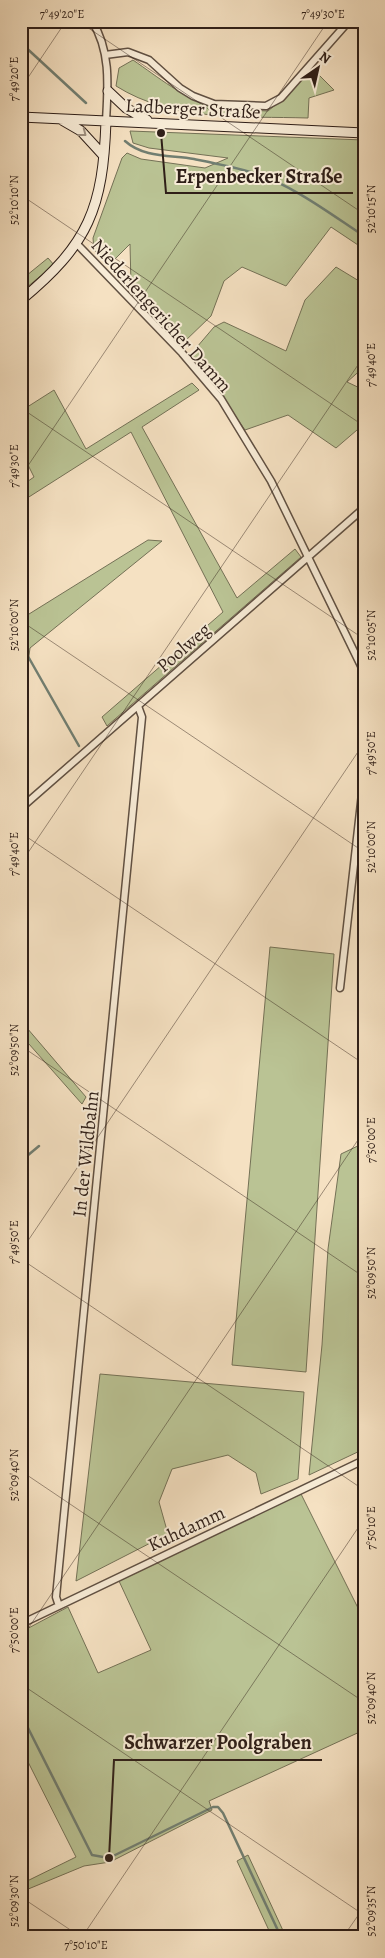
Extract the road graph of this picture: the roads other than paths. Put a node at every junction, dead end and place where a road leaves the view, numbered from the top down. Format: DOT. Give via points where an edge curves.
graph roads {
  1 [pos="92,21"];
  2 [pos="349,21"];
  3 [pos="105,55"];
  4 [pos="108,91"];
  5 [pos="21,117"];
  6 [pos="58,118"];
  7 [pos="106,120"];
  8 [pos="154,122"];
  9 [pos="364,133"];
  10 [pos="103,155"];
  11 [pos="77,244"];
  12 [pos="21,300"];
  13 [pos="362,512"];
  14 [pos="308,556"];
  15 [pos="364,672"];
  16 [pos="138,706"];
  17 [pos="364,776"];
  18 [pos="21,808"];
  19 [pos="340,988"];
  20 [pos="364,1460"];
  21 [pos="59,1606"];
  22 [pos="21,1624"];
  1 -- 3 [label="street" via="99,32"];
  2 -- 3 [label="street" via="281,98 266,106 214,104 180,88 149,60 128,52"];
  3 -- 4 [label="street"];
  4 -- 7 [label="street"];
  4 -- 8 [label="main road" via="126,108"];
  5 -- 6 [label="main road, Ladberger Straße"];
  6 -- 7 [label="main road, Ladberger Straße"];
  6 -- 10 [label="main road, one-way" via="81,132"];
  7 -- 8 [label="main road, Ladberger Straße"];
  7 -- 10 [label="main road"];
  8 -- 9 [label="main road, Ladberger Straße"];
  10 -- 11 [label="main road" via="93,212"];
  11 -- 12 [label="main road" via="56,271"];
  11 -- 14 [label="street, Niederlengericher Damm" via="182,353 220,399 271,481"];
  13 -- 14 [label="street, Poolweg"];
  14 -- 15 [label="street, Niederlengericher Damm"];
  14 -- 16 [label="street, Poolweg"];
  16 -- 18 [label="street, Poolweg"];
  16 -- 21 [label="street, In der Wildbahn" via="142,717 56,1597"];
  17 -- 19 [label="street"];
  20 -- 21 [label="street, Kuhdamm"];
  21 -- 22 [label="street, Kuhdamm"];
}
